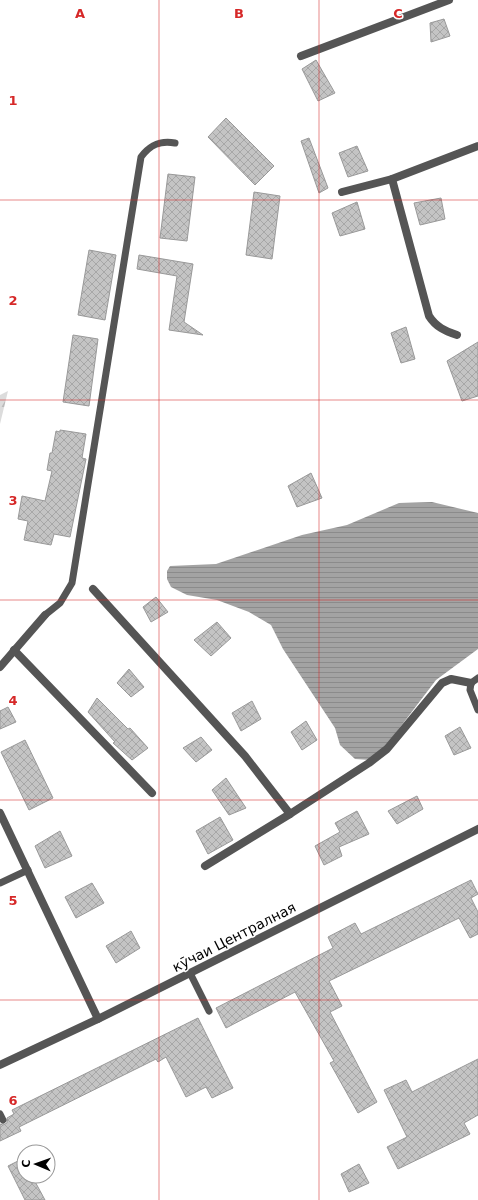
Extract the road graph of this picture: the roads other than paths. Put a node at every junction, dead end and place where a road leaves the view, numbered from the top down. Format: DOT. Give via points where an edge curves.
graph roads {
  1 [pos="449,0"];
  2 [pos="302,56"];
  3 [pos="175,143"];
  4 [pos="478,146"];
  5 [pos="392,178"];
  6 [pos="342,192"];
  7 [pos="457,335"];
  8 [pos="93,589"];
  9 [pos="46,615"];
  10 [pos="14,650"];
  11 [pos="0,667"];
  12 [pos="478,678"];
  13 [pos="471,683"];
  14 [pos="478,710"];
  15 [pos="152,793"];
  16 [pos="0,813"];
  17 [pos="290,814"];
  18 [pos="478,829"];
  19 [pos="205,866"];
  20 [pos="28,870"];
  21 [pos="0,884"];
  22 [pos="190,973"];
  23 [pos="209,1011"];
  24 [pos="98,1019"];
  25 [pos="0,1065"];
  1 -- 2 [label="street"];
  3 -- 9 [label="lane" via="159,142 141,158 72,583 60,603"];
  4 -- 5 [label="street"];
  5 -- 6 [label="street"];
  5 -- 7 [label="street" via="429,316 433,323"];
  8 -- 17 [label="street" via="245,756"];
  9 -- 10 [label="street"];
  10 -- 11 [label="street"];
  10 -- 15 [label="street"];
  12 -- 13 [label="lane"];
  13 -- 14 [label="lane" via="470,690"];
  13 -- 17 [label="street" via="451,679 442,683 386,749 369,763"];
  16 -- 20 [label="street"];
  17 -- 19 [label="street"];
  18 -- 22 [label="street, кӯчаи Централная"];
  20 -- 21 [label="lane"];
  20 -- 24 [label="street"];
  22 -- 23 [label="lane"];
  22 -- 24 [label="street, кӯчаи Централная"];
  24 -- 25 [label="street, кӯчаи Централная"];
}
